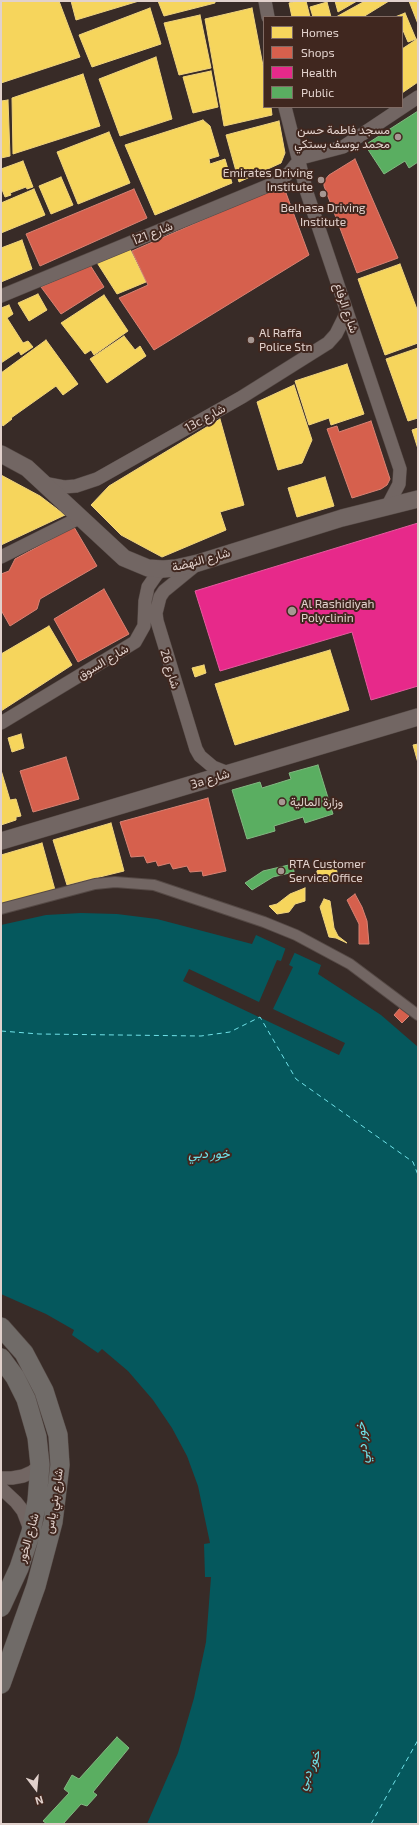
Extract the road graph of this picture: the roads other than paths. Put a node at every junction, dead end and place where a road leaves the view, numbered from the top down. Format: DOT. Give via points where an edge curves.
graph roads {
  1 [pos="265,1"];
  2 [pos="268,16"];
  3 [pos="418,97"];
  4 [pos="403,107"];
  5 [pos="285,108"];
  6 [pos="402,108"];
  7 [pos="298,161"];
  8 [pos="1,296"];
  9 [pos="347,312"];
  10 [pos="1,444"];
  11 [pos="1,454"];
  12 [pos="27,468"];
  13 [pos="42,482"];
  14 [pos="418,499"];
  15 [pos="387,507"];
  16 [pos="79,518"];
  17 [pos="1,557"];
  18 [pos="198,563"];
  19 [pos="163,570"];
  20 [pos="418,717"];
  21 [pos="1,723"];
  22 [pos="228,773"];
  23 [pos="1,841"];
  24 [pos="1,909"];
  25 [pos="418,1014"];
  26 [pos="1,1328"];
  27 [pos="1,1358"];
  28 [pos="40,1465"];
  29 [pos="1,1478"];
  30 [pos="1,1488"];
  31 [pos="31,1532"];
  32 [pos="1,1607"];
  33 [pos="5,1662"];
  34 [pos="1,1684"];
  1 -- 2 [label="street"];
  3 -- 4 [label="street"];
  5 -- 7 [label="street, شارع الرفاع"];
  6 -- 7 [label="street" via="343,147"];
  7 -- 8 [label="street, شارع 21أ" via="283,178 270,186"];
  7 -- 9 [label="street, شارع الرفاع"];
  9 -- 13 [label="street, 13c شارع" via="336,334 328,343 242,397 97,479 64,487"];
  9 -- 15 [label="street, شارع الرفاع" via="400,469 400,484"];
  10 -- 12 [label="street, شارع النهضة"];
  11 -- 12 [label="street"];
  12 -- 13 [label="street, شارع النهضة"];
  13 -- 16 [label="street, شارع النهضة"];
  14 -- 15 [label="street, شارع النهضة"];
  15 -- 18 [label="street, شارع النهضة" via="281,536"];
  16 -- 17 [label="street"];
  16 -- 19 [label="street, شارع النهضة" via="124,558 148,568"];
  18 -- 19 [label="street, شارع النهضة"];
  18 -- 22 [label="street, شارع 26" via="164,590 157,605 157,621 196,749 206,762"];
  19 -- 21 [label="street, شارع السوق" via="148,587 144,626 135,642"];
  20 -- 22 [label="street, 3a شارع"];
  22 -- 23 [label="street, 3a شارع"];
  24 -- 25 [label="street" via="95,884 128,882 154,886 264,922 296,936 350,964"];
  26 -- 33 [label="main road, شارع بني ياس" via="24,1353 44,1391 58,1435 60,1465 53,1522 42,1563 27,1615"];
  27 -- 28 [label="main road, شارع بني ياس" via="15,1377 26,1399 37,1437"];
  28 -- 29 [label="street" via="23,1476"];
  28 -- 31 [label="main road, شارع الخور"];
  30 -- 31 [label="street" via="23,1511"];
  31 -- 32 [label="main road, شارع الخور" via="19,1568"];
  33 -- 34 [label="main road, شارع بني ياس"];
}
